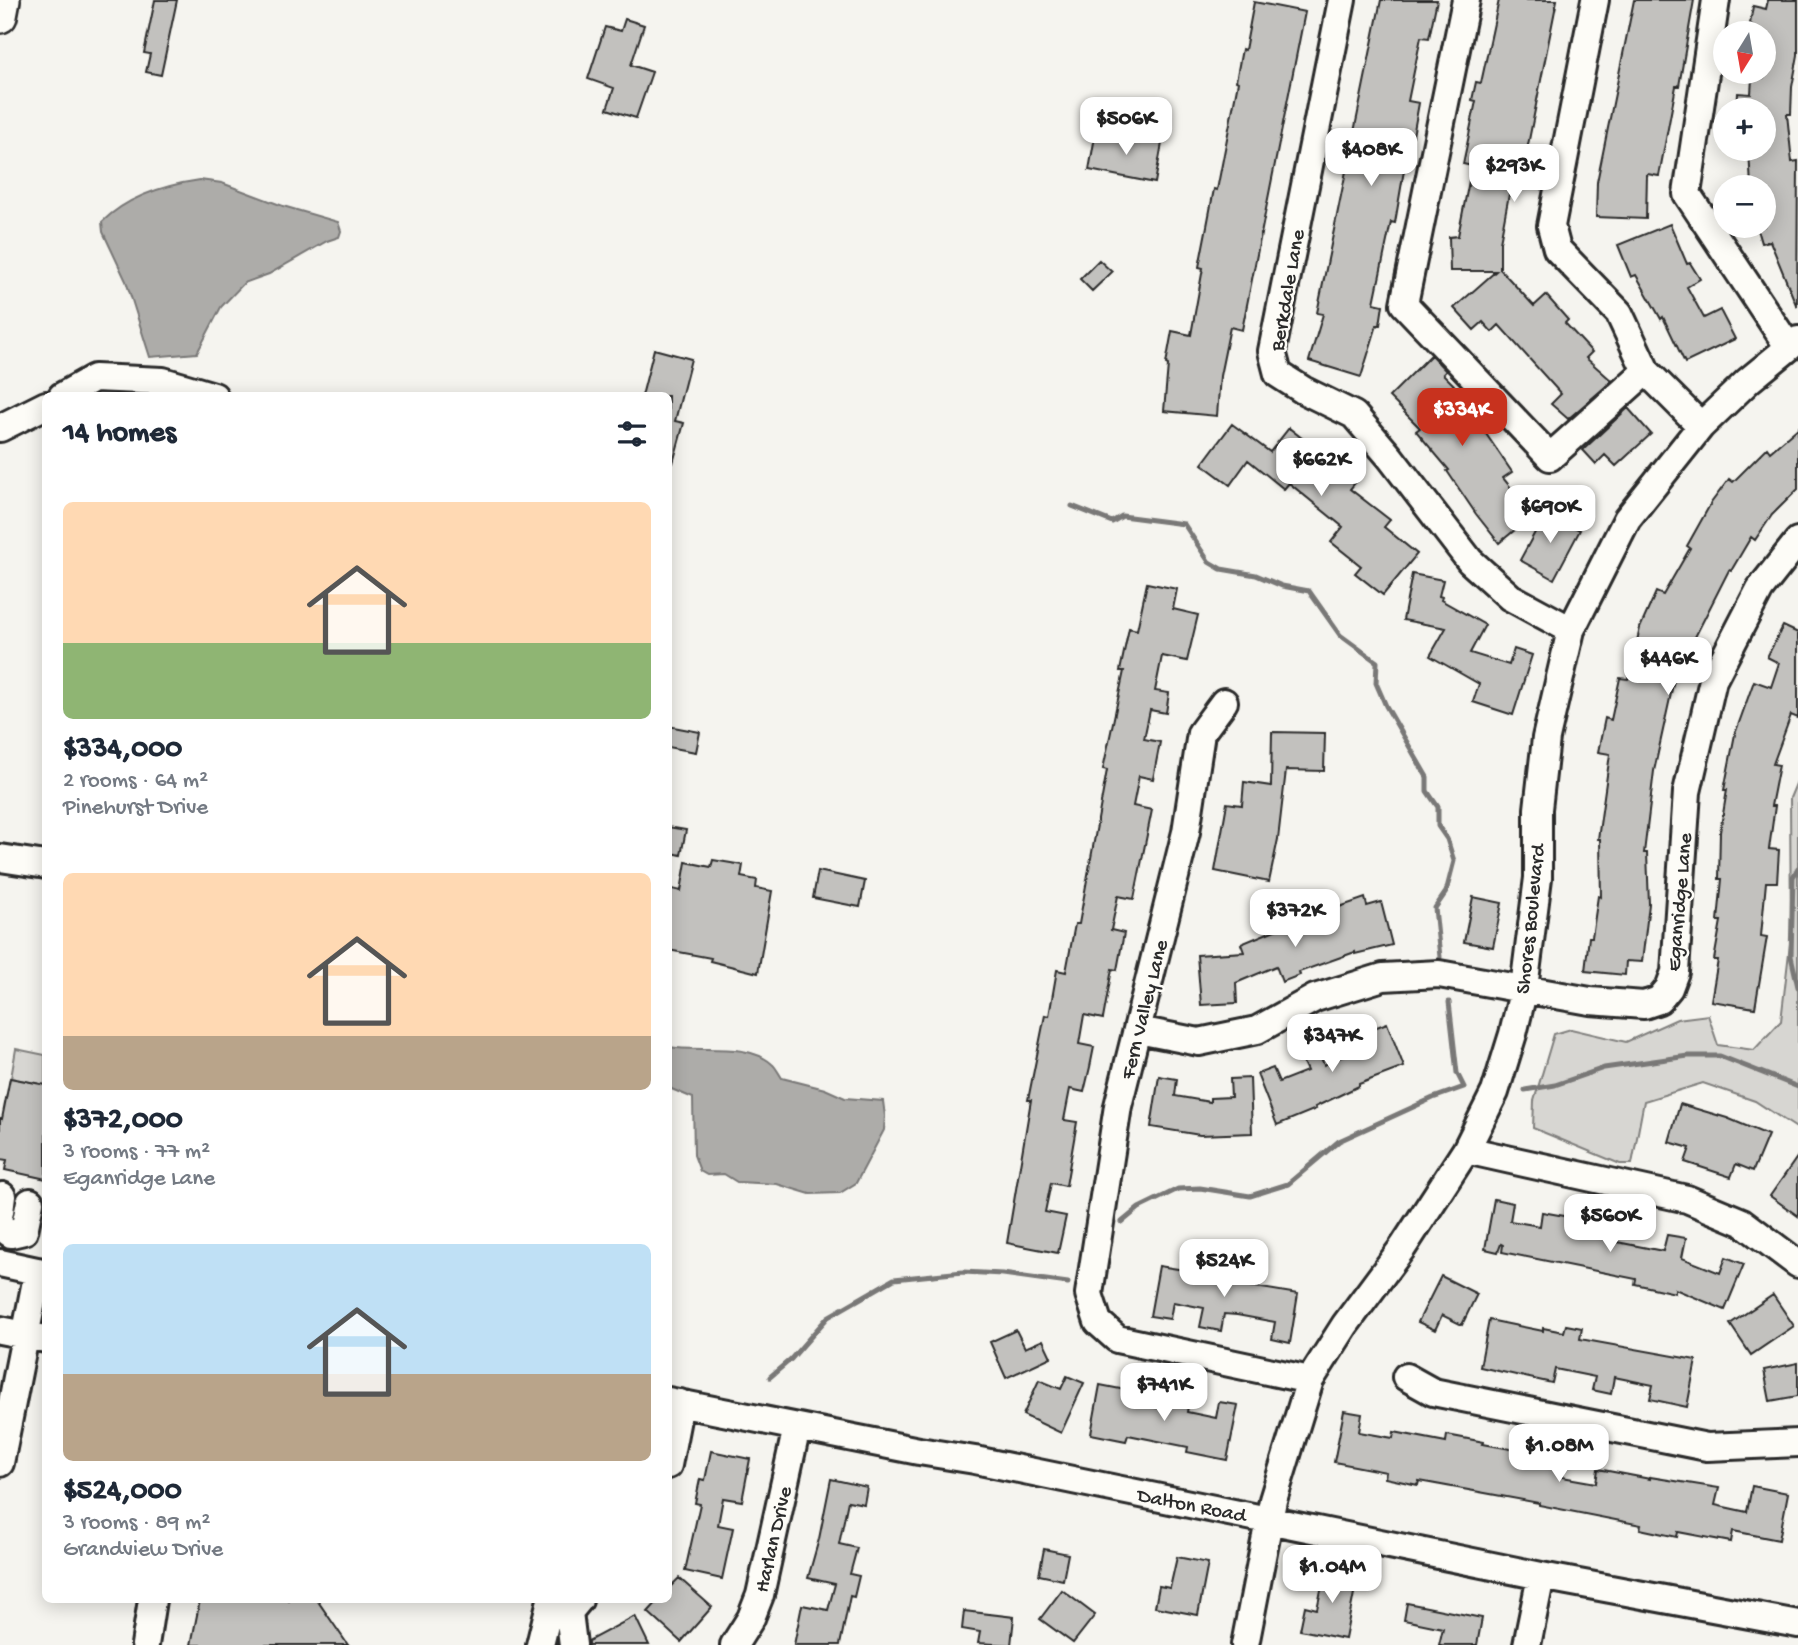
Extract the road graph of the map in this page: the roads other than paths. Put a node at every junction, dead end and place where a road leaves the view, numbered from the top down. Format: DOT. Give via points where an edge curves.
graph roads {
  1 [pos="3,0"];
  2 [pos="1342,0"];
  3 [pos="1466,0"];
  4 [pos="1595,0"];
  5 [pos="1716,0"];
  6 [pos="0,16"];
  7 [pos="1793,343"];
  8 [pos="1646,371"];
  9 [pos="69,392"];
  10 [pos="200,392"];
  11 [pos="42,407"];
  12 [pos="1701,426"];
  13 [pos="0,428"];
  14 [pos="1798,541"];
  15 [pos="1571,630"];
  16 [pos="1224,702"];
  17 [pos="0,858"];
  18 [pos="42,864"];
  19 [pos="1524,988"];
  20 [pos="1138,1030"];
  21 [pos="1466,1150"];
  22 [pos="30,1202"];
  23 [pos="3,1217"];
  24 [pos="2,1264"];
  25 [pos="1798,1264"];
  26 [pos="42,1272"];
  27 [pos="23,1334"];
  28 [pos="1406,1377"];
  29 [pos="1310,1380"];
  30 [pos="7,1384"];
  31 [pos="674,1402"];
  32 [pos="672,1423"];
  33 [pos="797,1427"];
  34 [pos="1798,1443"];
  35 [pos="0,1464"];
  36 [pos="1270,1520"];
  37 [pos="1541,1576"];
  38 [pos="152,1603"];
  39 [pos="550,1603"];
  40 [pos="574,1603"];
  41 [pos="1798,1624"];
  42 [pos="145,1645"];
  43 [pos="540,1645"];
  44 [pos="573,1645"];
  45 [pos="734,1645"];
  46 [pos="1244,1645"];
  47 [pos="1527,1645"];
  1 -- 6 [label="main road"];
  2 -- 15 [label="street, Berkdale Lane" via="1272,351 1278,374 1354,415 1470,561 1510,597"];
  3 -- 8 [label="street" via="1404,303 1550,457"];
  4 -- 8 [label="street" via="1551,226 1557,249 1619,313"];
  5 -- 7 [label="street" via="1687,194"];
  7 -- 12 [label="street, Shores Boulevard"];
  8 -- 12 [label="street"];
  9 -- 10 [label="street" via="94,378 163,381"];
  11 -- 13 [label="street"];
  12 -- 15 [label="street, Shores Boulevard" via="1627,519"];
  14 -- 19 [label="street, Eganridge Lane" via="1760,589 1713,680 1687,792 1675,972 1669,988 1659,1000 1644,1005 1590,1001"];
  15 -- 19 [label="street, Shores Boulevard" via="1546,738 1538,809 1538,878"];
  16 -- 20 [label="street, Fern Valley Lane" via="1201,733 1186,832"];
  17 -- 18 [label="street"];
  19 -- 20 [label="street, Eganridge Lane" via="1439,974 1383,977 1315,998 1257,1030 1199,1042"];
  19 -- 21 [label="street, Shores Boulevard" via="1495,1092"];
  20 -- 29 [label="street, Fern Valley Lane" via="1118,1106 1088,1294 1098,1322 1117,1339"];
  21 -- 25 [label="street" via="1687,1199 1742,1222"];
  21 -- 29 [label="street, Shores Boulevard"];
  22 -- 23 [label="street" via="24,1231"];
  23 -- 24 [label="street"];
  24 -- 26 [label="street"];
  26 -- 27 [label="street"];
  27 -- 30 [label="street"];
  28 -- 34 [label="street" via="1433,1392 1707,1447"];
  29 -- 36 [label="street, Shores Boulevard"];
  30 -- 35 [label="street"];
  31 -- 32 [label="street"];
  31 -- 33 [label="street, Dalton Road"];
  33 -- 36 [label="street, Dalton Road"];
  33 -- 45 [label="street, Harlan Drive" via="760,1595"];
  36 -- 37 [label="street, Dalton Road"];
  36 -- 46 [label="street, Shores Boulevard"];
  37 -- 41 [label="street, Dalton Road"];
  37 -- 47 [label="street"];
  38 -- 42 [label="street"];
  39 -- 43 [label="street"];
  40 -- 44 [label="street" via="569,1612"];
}
